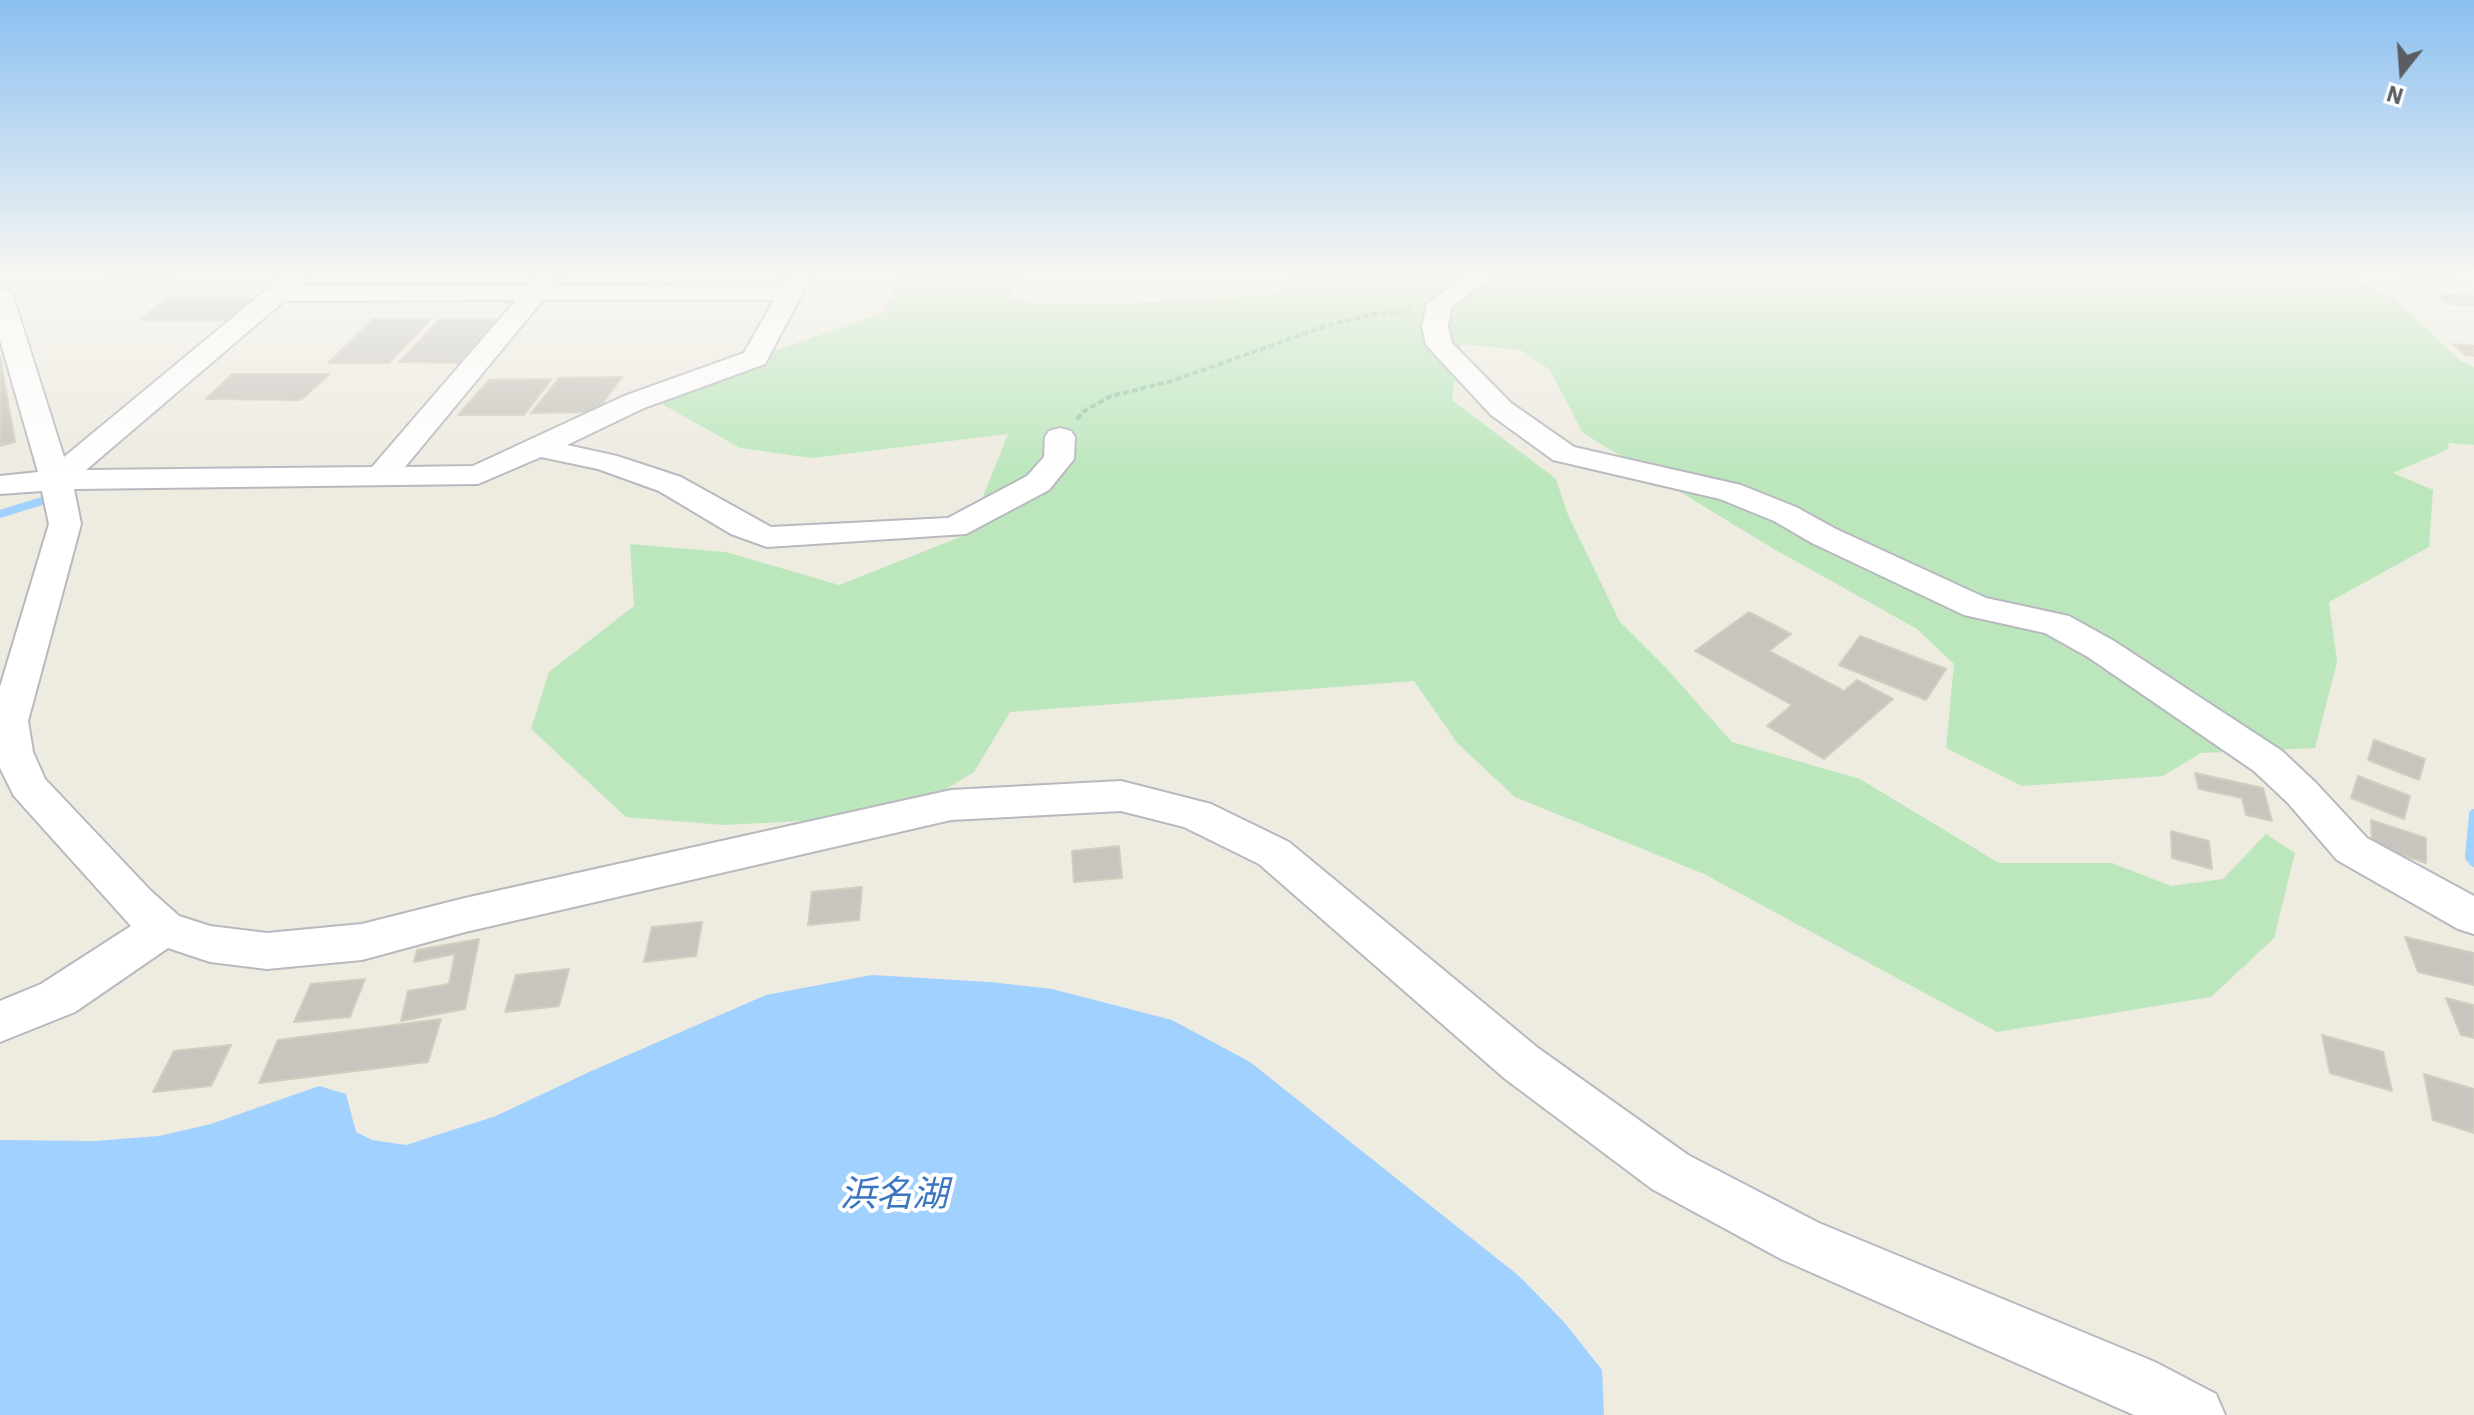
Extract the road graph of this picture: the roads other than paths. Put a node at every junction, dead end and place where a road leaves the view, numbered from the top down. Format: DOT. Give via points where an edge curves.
graph roads {
  1 [pos="14,341"];
  2 [pos="220,341"];
  3 [pos="494,341"];
  4 [pos="764,341"];
  5 [pos="1438,341"];
  6 [pos="1060,437"];
  7 [pos="536,447"];
  8 [pos="381,476"];
  9 [pos="56,480"];
  10 [pos="0,485"];
  11 [pos="2474,917"];
  12 [pos="163,928"];
  13 [pos="0,1022"];
  14 [pos="2195,1415"];
  1 -- 9 [label="street"];
  2 -- 9 [label="street"];
  3 -- 8 [label="street"];
  4 -- 7 [label="street" via="755,358 634,402"];
  5 -- 11 [label="street" via="1501,409 1564,454 1730,492 1976,607 2056,624 2127,665 2268,761 2352,849"];
  6 -- 7 [label="street" via="1059,459 1038,483 955,527 767,537 670,484 606,462"];
  7 -- 8 [label="street" via="478,475"];
  8 -- 9 [label="street"];
  9 -- 10 [label="street"];
  9 -- 12 [label="street" via="65,524 9,721 13,752 28,786"];
  12 -- 13 [label="street" via="58,998"];
  12 -- 14 [label="street" via="210,944 267,951 362,942 951,805 1121,796 1196,815 1274,853 1521,1063 1670,1172 1800,1241 2134,1383"];
}
